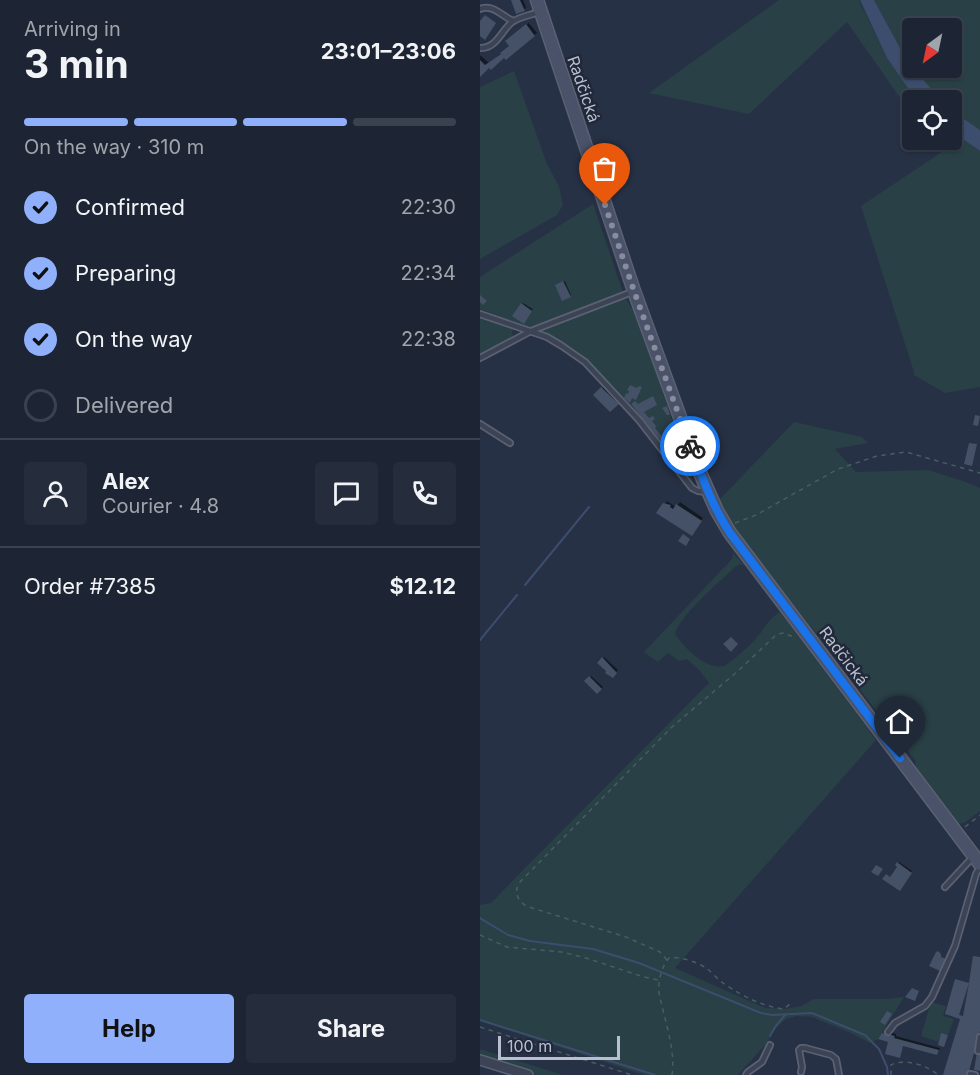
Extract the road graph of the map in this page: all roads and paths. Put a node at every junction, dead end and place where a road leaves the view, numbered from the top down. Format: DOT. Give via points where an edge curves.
graph roads {
  1 [pos="538,6"];
  2 [pos="480,9"];
  3 [pos="513,21"];
  4 [pos="480,48"];
  5 [pos="634,291"];
  6 [pos="480,314"];
  7 [pos="531,331"];
  8 [pos="480,358"];
  9 [pos="480,424"];
  10 [pos="510,442"];
  11 [pos="980,473"];
  12 [pos="708,492"];
  13 [pos="726,526"];
  14 [pos="800,626"];
  15 [pos="980,815"];
  16 [pos="957,834"];
  17 [pos="978,863"];
  18 [pos="945,887"];
  19 [pos="480,935"];
  20 [pos="667,960"];
  21 [pos="660,979"];
  22 [pos="790,1005"];
  23 [pos="480,1027"];
  24 [pos="888,1032"];
  25 [pos="980,1037"];
  26 [pos="770,1045"];
  27 [pos="978,1051"];
  28 [pos="480,1060"];
  29 [pos="801,1072"];
  30 [pos="528,1075"];
  31 [pos="632,1075"];
  32 [pos="672,1075"];
  33 [pos="746,1075"];
  34 [pos="839,1075"];
  35 [pos="891,1075"];
  36 [pos="938,1075"];
  1 -- 3 [label="lane"];
  1 -- 5 [label="street, Radčická"];
  2 -- 3 [label="lane" via="491,8"];
  3 -- 4 [label="lane" via="491,46"];
  5 -- 7 [label="lane"];
  5 -- 12 [label="street, Radčická"];
  6 -- 7 [label="lane"];
  7 -- 8 [label="lane"];
  7 -- 12 [label="lane" via="585,362 639,420 692,488"];
  9 -- 10 [label="lane"];
  11 -- 13 [label="path" via="906,452 877,456 838,469 756,515"];
  12 -- 13 [label="street, Radčická"];
  13 -- 14 [label="street, Radčická"];
  14 -- 16 [label="street, Radčická"];
  14 -- 20 [label="path" via="793,635 776,635 673,726 516,889 526,906 626,937 660,952"];
  15 -- 16 [label="path"];
  16 -- 17 [label="street, Radčická"];
  17 -- 18 [label="lane"];
  17 -- 24 [label="lane" via="955,946 932,997"];
  19 -- 21 [label="path" via="507,947 562,952"];
  20 -- 21 [label="path"];
  20 -- 22 [label="path" via="676,957 703,966 724,984 767,1006 784,1009"];
  21 -- 32 [label="path"];
  23 -- 31 [label="path"];
  25 -- 27 [label="lane"];
  26 -- 33 [label="lane" via="762,1062"];
  28 -- 30 [label="street"];
  29 -- 34 [label="lane" via="799,1050 805,1047 836,1059"];
  35 -- 36 [label="path" via="893,1063 914,1064"];
}
